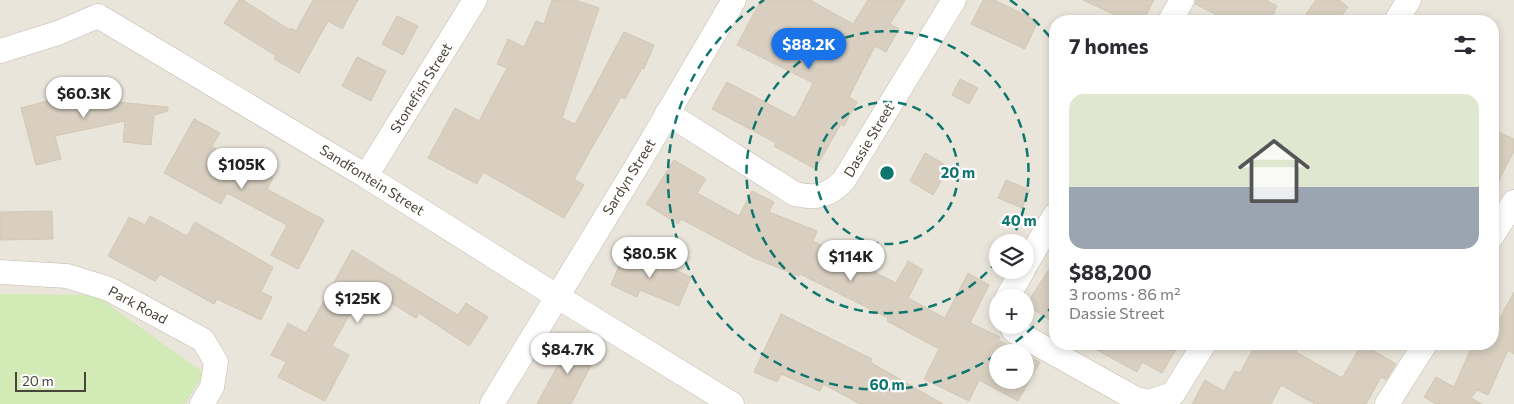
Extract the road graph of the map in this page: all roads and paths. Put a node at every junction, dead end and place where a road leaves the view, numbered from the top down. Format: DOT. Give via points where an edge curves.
graph roads {
  1 [pos="475,0"];
  2 [pos="734,0"];
  3 [pos="954,0"];
  4 [pos="1182,0"];
  5 [pos="1409,0"];
  6 [pos="96,8"];
  7 [pos="1173,15"];
  8 [pos="1400,15"];
  9 [pos="0,51"];
  10 [pos="667,114"];
  11 [pos="366,176"];
  12 [pos="1514,202"];
  13 [pos="1499,225"];
  14 [pos="1049,226"];
  15 [pos="1034,251"];
  16 [pos="0,272"];
  17 [pos="558,297"];
  18 [pos="1019,334"];
  19 [pos="1200,350"];
  20 [pos="1421,350"];
  21 [pos="720,401"];
  22 [pos="202,404"];
  23 [pos="492,404"];
  24 [pos="1386,404"];
  1 -- 11 [label="street, Stonefish Street"];
  2 -- 10 [label="street, Sardyn Street"];
  3 -- 10 [label="street, Dassie Street" via="844,180 835,190 819,197 795,194"];
  4 -- 7 [label="street"];
  5 -- 8 [label="street"];
  6 -- 9 [label="street, Sandfontein Street" via="58,33"];
  6 -- 11 [label="street, Sandfontein Street"];
  10 -- 17 [label="street, Sardyn Street"];
  11 -- 17 [label="street, Sandfontein Street"];
  12 -- 13 [label="street"];
  14 -- 15 [label="street"];
  16 -- 22 [label="street, Park Road" via="67,276 109,289 203,340 216,362 212,387"];
  17 -- 21 [label="street, Sandfontein Street"];
  17 -- 23 [label="street, Sardyn Street"];
  18 -- 19 [label="street" via="1128,395 1149,402 1173,394"];
  20 -- 24 [label="street"];
}
